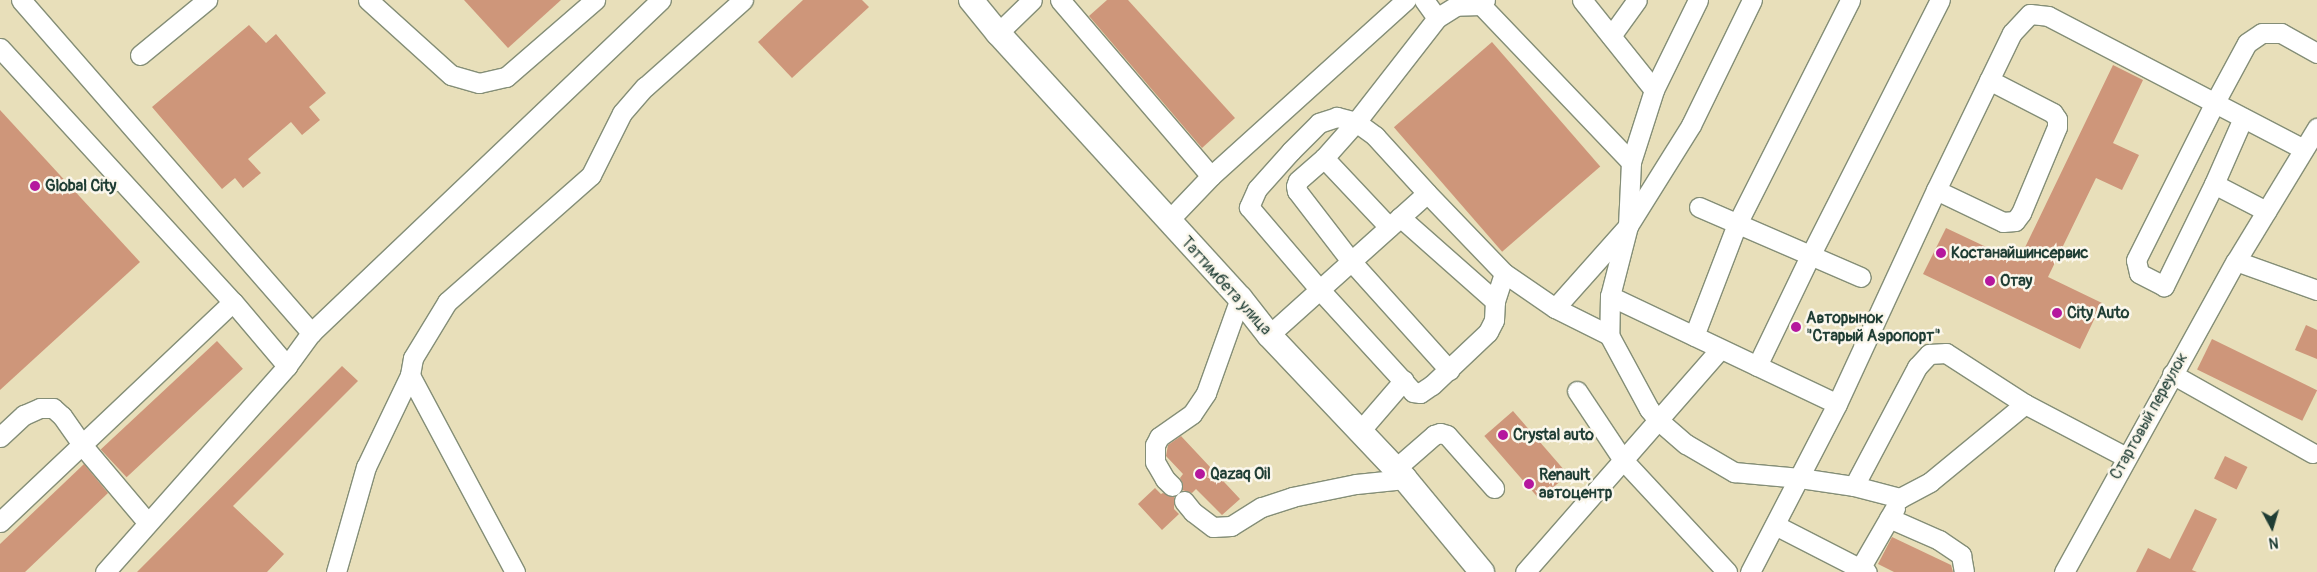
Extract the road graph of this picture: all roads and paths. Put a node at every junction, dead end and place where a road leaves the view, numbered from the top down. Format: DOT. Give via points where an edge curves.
graph roads {
  1 [pos="21,0"];
  2 [pos="207,0"];
  3 [pos="368,0"];
  4 [pos="594,0"];
  5 [pos="662,0"];
  6 [pos="743,0"];
  7 [pos="971,0"];
  8 [pos="1032,0"];
  9 [pos="1060,0"];
  10 [pos="1406,0"];
  11 [pos="1424,0"];
  12 [pos="1582,0"];
  13 [pos="1636,0"];
  14 [pos="1698,0"];
  15 [pos="1752,0"];
  16 [pos="1850,0"];
  17 [pos="1940,0"];
  18 [pos="1483,2"];
  19 [pos="2029,7"];
  20 [pos="1437,18"];
  21 [pos="998,33"];
  22 [pos="1611,36"];
  23 [pos="0,48"];
  24 [pos="2317,53"];
  25 [pos="140,55"];
  26 [pos="1989,80"];
  27 [pos="1654,90"];
  28 [pos="2214,104"];
  29 [pos="2242,118"];
  30 [pos="1356,122"];
  31 [pos="2317,128"];
  32 [pos="2303,150"];
  33 [pos="1324,158"];
  34 [pos="1631,162"];
  35 [pos="1211,176"];
  36 [pos="2214,184"];
  37 [pos="1936,190"];
  38 [pos="1426,193"];
  39 [pos="1699,207"];
  40 [pos="2266,211"];
  41 [pos="1168,221"];
  42 [pos="1395,222"];
  43 [pos="1737,224"];
  44 [pos="1628,226"];
  45 [pos="1810,256"];
  46 [pos="1351,261"];
  47 [pos="2236,261"];
  48 [pos="1504,273"];
  49 [pos="1861,277"];
  50 [pos="1320,290"];
  51 [pos="2317,290"];
  52 [pos="1610,296"];
  53 [pos="1240,298"];
  54 [pos="1495,301"];
  55 [pos="233,302"];
  56 [pos="1555,308"];
  57 [pos="311,333"];
  58 [pos="1269,335"];
  59 [pos="1609,335"];
  60 [pos="1694,336"];
  61 [pos="1720,348"];
  62 [pos="286,366"];
  63 [pos="1757,366"];
  64 [pos="1449,370"];
  65 [pos="2172,374"];
  66 [pos="410,375"];
  67 [pos="1404,380"];
  68 [pos="1577,391"];
  69 [pos="1837,404"];
  70 [pos="2025,404"];
  71 [pos="1658,420"];
  72 [pos="1360,431"];
  73 [pos="0,437"];
  74 [pos="82,445"];
  75 [pos="2312,453"];
  76 [pos="2126,457"];
  77 [pos="1623,460"];
  78 [pos="1400,474"];
  79 [pos="1800,478"];
  80 [pos="1172,486"];
  81 [pos="1854,486"];
  82 [pos="1494,488"];
  83 [pos="1900,498"];
  84 [pos="1184,501"];
  85 [pos="1889,518"];
  86 [pos="0,522"];
  87 [pos="147,522"];
  88 [pos="1775,524"];
  89 [pos="1480,571"];
  90 [pos="1529,571"];
  91 [pos="1862,571"];
  92 [pos="105,572"];
  93 [pos="336,572"];
  94 [pos="515,572"];
  95 [pos="1726,572"];
  96 [pos="1750,572"];
  97 [pos="1964,572"];
  98 [pos="2064,572"];
  1 -- 57 [label="street"];
  2 -- 25 [label="street"];
  3 -- 4 [label="street" via="451,75 479,83 506,77"];
  5 -- 57 [label="street"];
  6 -- 66 [label="street" via="645,87 622,113 591,175 447,302 413,358"];
  7 -- 21 [label="main road, Таттимбета улица"];
  8 -- 21 [label="street"];
  9 -- 35 [label="street"];
  10 -- 35 [label="street"];
  11 -- 20 [label="street"];
  12 -- 22 [label="street"];
  13 -- 22 [label="street"];
  14 -- 27 [label="street"];
  15 -- 44 [label="street" via="1691,125"];
  16 -- 43 [label="street"];
  17 -- 45 [label="street"];
  18 -- 20 [label="street" via="1456,6"];
  18 -- 34 [label="street"];
  19 -- 26 [label="street"];
  19 -- 28 [label="street"];
  20 -- 30 [label="street"];
  21 -- 41 [label="main road, Таттимбета улица"];
  22 -- 27 [label="street"];
  23 -- 55 [label="street"];
  24 -- 28 [label="street" via="2281,33 2262,33 2247,43"];
  26 -- 37 [label="street"];
  26 -- 37 [label="street" via="2053,113 2057,120 2057,128 2021,214 2015,222 2003,222"];
  27 -- 34 [label="street"];
  28 -- 29 [label="street"];
  28 -- 36 [label="street" via="2136,260 2139,273 2164,286"];
  29 -- 32 [label="street"];
  29 -- 36 [label="street"];
  30 -- 33 [label="street"];
  30 -- 38 [label="street" via="1375,136"];
  30 -- 50 [label="street" via="1337,117 1319,123 1257,189 1249,207"];
  31 -- 32 [label="street, Стартовый переулок"];
  32 -- 40 [label="street, Стартовый переулок"];
  33 -- 42 [label="street"];
  33 -- 46 [label="street" via="1303,175 1296,186"];
  34 -- 44 [label="street"];
  35 -- 41 [label="street"];
  36 -- 40 [label="street"];
  37 -- 69 [label="street"];
  38 -- 42 [label="street"];
  38 -- 48 [label="street"];
  39 -- 43 [label="street"];
  40 -- 47 [label="street, Стартовый переулок"];
  41 -- 53 [label="main road, Таттимбета улица"];
  42 -- 46 [label="street"];
  42 -- 54 [label="street"];
  43 -- 45 [label="street"];
  43 -- 60 [label="street"];
  44 -- 52 [label="street"];
  44 -- 56 [label="street"];
  45 -- 49 [label="street"];
  45 -- 63 [label="street"];
  46 -- 50 [label="street"];
  46 -- 64 [label="street"];
  47 -- 51 [label="street"];
  47 -- 65 [label="street, Стартовый переулок"];
  48 -- 54 [label="street"];
  48 -- 56 [label="street"];
  50 -- 58 [label="street"];
  50 -- 67 [label="street"];
  52 -- 59 [label="street"];
  52 -- 60 [label="street"];
  53 -- 58 [label="main road, Таттимбета улица"];
  53 -- 80 [label="street" via="1206,393 1192,414 1159,436 1155,445 1155,462"];
  54 -- 64 [label="street" via="1494,320 1488,332"];
  55 -- 62 [label="street"];
  55 -- 74 [label="street"];
  56 -- 59 [label="street"];
  57 -- 62 [label="street"];
  58 -- 72 [label="main road, Таттимбета улица"];
  59 -- 71 [label="street" via="1649,410"];
  60 -- 61 [label="street"];
  61 -- 63 [label="street"];
  61 -- 71 [label="street"];
  62 -- 87 [label="street"];
  63 -- 69 [label="street"];
  64 -- 67 [label="street" via="1420,393 1413,392"];
  65 -- 75 [label="street"];
  65 -- 76 [label="street, Стартовый переулок"];
  66 -- 93 [label="street" via="366,467"];
  66 -- 94 [label="street"];
  67 -- 72 [label="street"];
  68 -- 77 [label="street"];
  69 -- 79 [label="street"];
  70 -- 76 [label="street"];
  70 -- 81 [label="street" via="1946,353 1929,354 1917,367"];
  70 -- 83 [label="street" via="1930,482"];
  71 -- 77 [label="street"];
  71 -- 79 [label="street" via="1686,444 1734,472"];
  72 -- 78 [label="main road, Таттимбета улица"];
  73 -- 74 [label="street" via="24,415 40,408 53,408"];
  74 -- 86 [label="street"];
  74 -- 87 [label="street"];
  76 -- 98 [label="street, Стартовый переулок"];
  77 -- 90 [label="street"];
  77 -- 95 [label="street"];
  78 -- 82 [label="street" via="1434,435 1447,435"];
  78 -- 84 [label="street" via="1262,506 1231,526 1213,527"];
  78 -- 89 [label="main road, Таттимбета улица"];
  79 -- 81 [label="street"];
  79 -- 88 [label="street"];
  81 -- 83 [label="street"];
  83 -- 85 [label="street"];
  85 -- 91 [label="street"];
  85 -- 97 [label="street" via="1939,540 1962,555"];
  87 -- 92 [label="street"];
  88 -- 91 [label="street"];
  88 -- 96 [label="street"];
}
